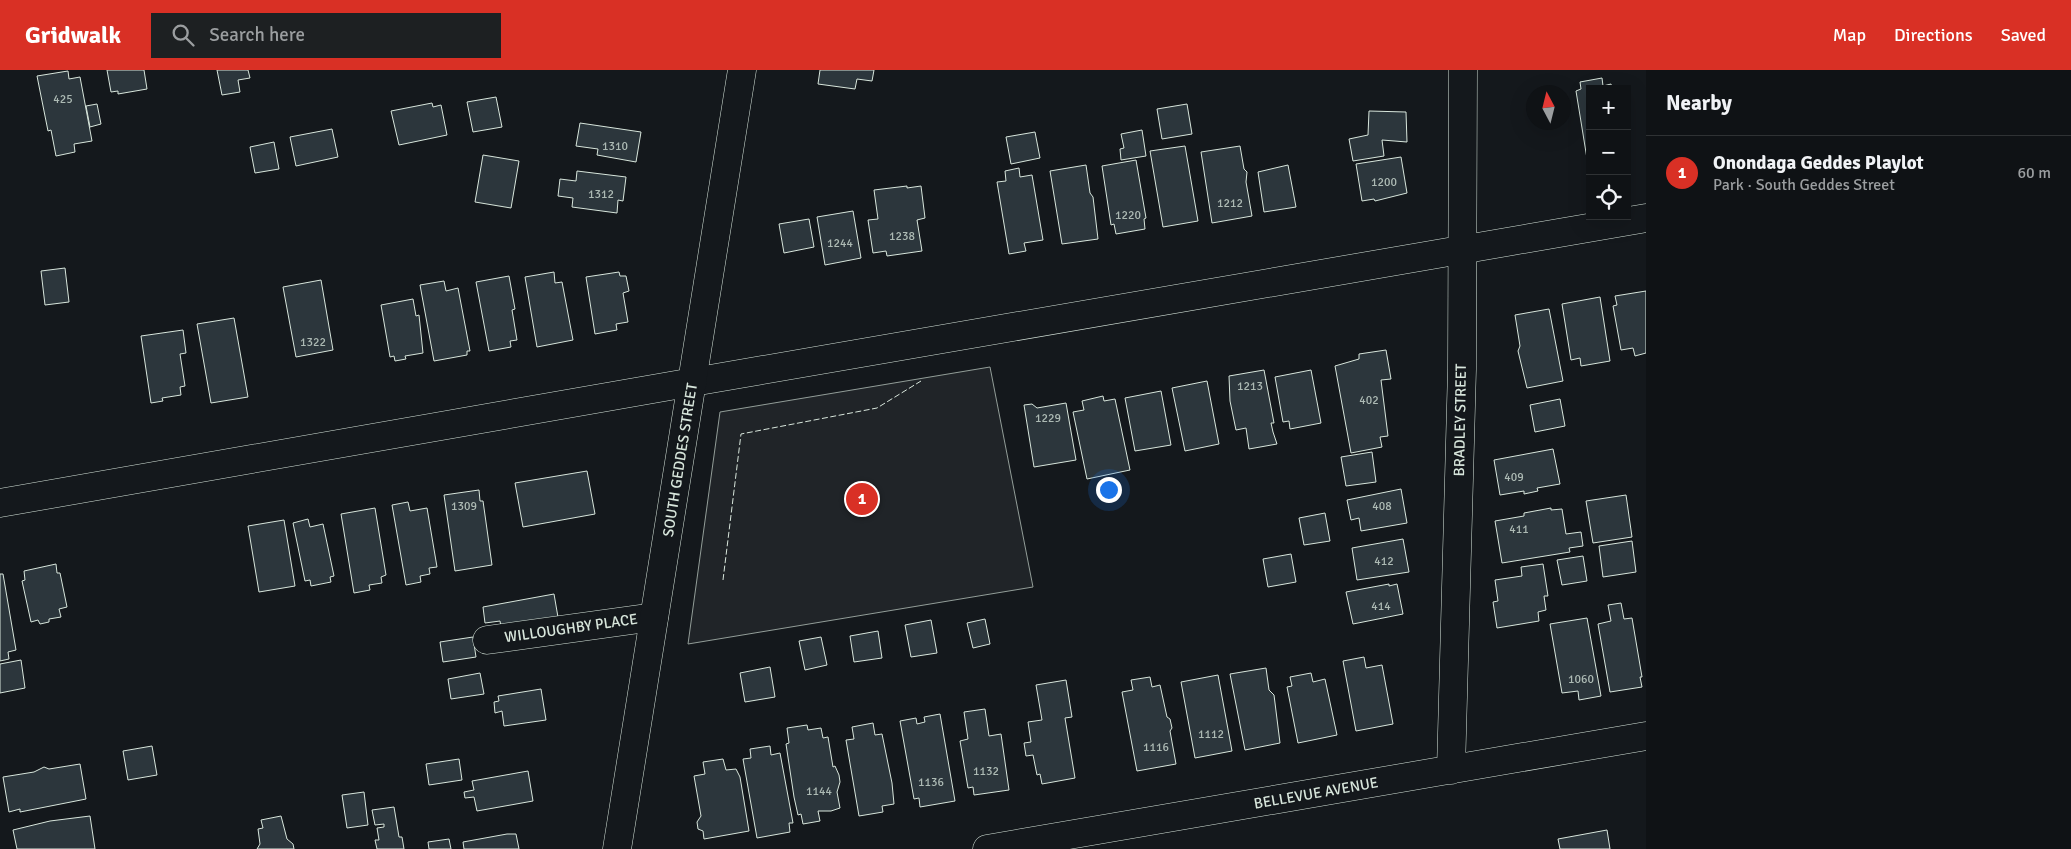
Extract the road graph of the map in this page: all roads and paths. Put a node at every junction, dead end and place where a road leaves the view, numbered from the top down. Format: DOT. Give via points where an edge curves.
graph roads {
  1 [pos="742,70"];
  2 [pos="1463,70"];
  3 [pos="1646,218"];
  4 [pos="1462,250"];
  5 [pos="693,382"];
  6 [pos="0,503"];
  7 [pos="654,617"];
  8 [pos="487,640"];
  9 [pos="1646,736"];
  10 [pos="1451,770"];
  11 [pos="617,849"];
  12 [pos="987,849"];
  1 -- 5 [label="street, SOUTH GEDDES STREET"];
  2 -- 4 [label="street, BRADLEY STREET"];
  3 -- 4 [label="street"];
  4 -- 5 [label="street"];
  4 -- 10 [label="street, BRADLEY STREET" via="1462,369"];
  5 -- 6 [label="street"];
  5 -- 7 [label="street, SOUTH GEDDES STREET"];
  7 -- 8 [label="street, WILLOUGHBY PLACE"];
  7 -- 11 [label="street, SOUTH GEDDES STREET"];
  9 -- 10 [label="street, BELLEVUE AVENUE"];
  10 -- 12 [label="street, BELLEVUE AVENUE"];
}
